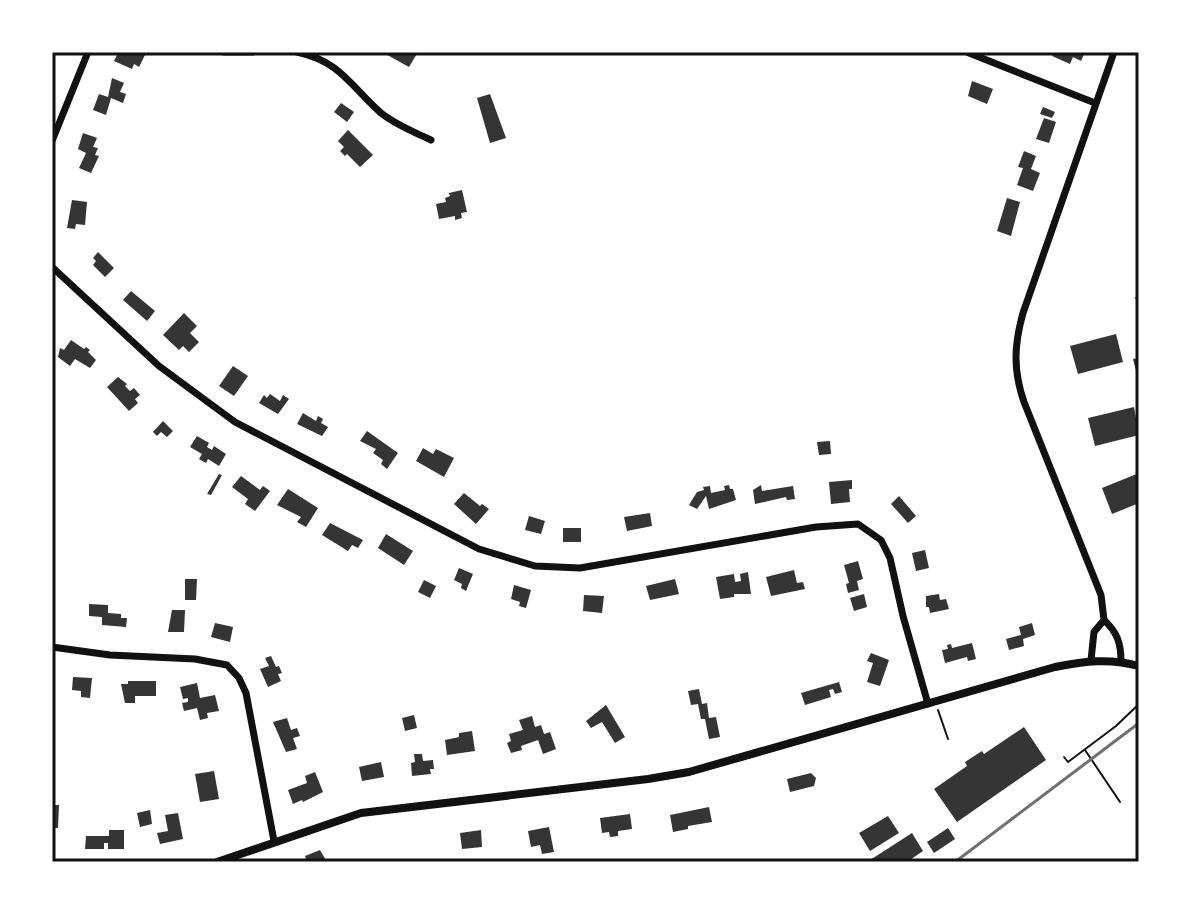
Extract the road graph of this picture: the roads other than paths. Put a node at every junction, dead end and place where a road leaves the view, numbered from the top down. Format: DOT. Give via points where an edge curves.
graph roads {
  1 [pos="88,52"];
  2 [pos="224,52"];
  3 [pos="253,52"];
  4 [pos="297,52"];
  5 [pos="1114,52"];
  6 [pos="969,53"];
  7 [pos="1095,103"];
  8 [pos="431,140"];
  9 [pos="52,141"];
  10 [pos="52,267"];
  11 [pos="1104,620"];
  12 [pos="52,647"];
  13 [pos="1091,660"];
  14 [pos="1121,661"];
  15 [pos="1139,666"];
  16 [pos="928,704"];
  17 [pos="274,841"];
  18 [pos="217,862"];
  1 -- 9 [label="street"];
  2 -- 3 [label="street"];
  4 -- 8 [label="street" via="328,62 381,113"];
  5 -- 7 [label="street"];
  6 -- 7 [label="street"];
  7 -- 11 [label="street" via="1023,313 1014,356 1020,392 1096,581"];
  10 -- 16 [label="street" via="159,366 235,422 479,549 535,566 580,568 858,524 881,540 890,558"];
  11 -- 13 [label="street" via="1094,632"];
  11 -- 14 [label="street" via="1114,629"];
  12 -- 17 [label="street" via="227,665 246,693"];
  13 -- 14 [label="street"];
  13 -- 16 [label="street"];
  14 -- 15 [label="street"];
  16 -- 17 [label="street" via="668,776 361,813"];
  17 -- 18 [label="street"];
}
